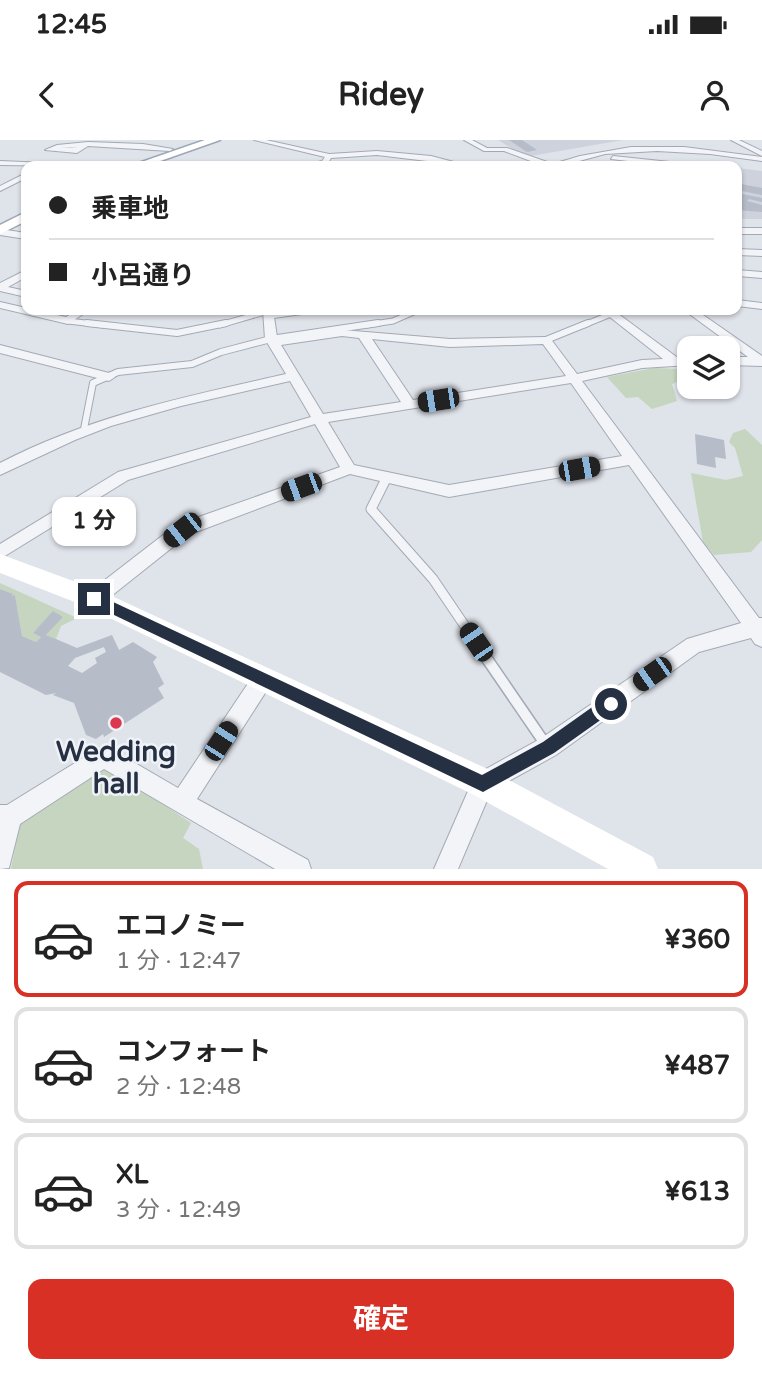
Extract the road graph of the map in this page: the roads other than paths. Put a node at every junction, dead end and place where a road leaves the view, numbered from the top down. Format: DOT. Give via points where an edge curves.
graph roads {
  1 [pos="199,140"];
  2 [pos="215,140"];
  3 [pos="257,140"];
  4 [pos="467,140"];
  5 [pos="734,140"];
  6 [pos="674,143"];
  7 [pos="85,145"];
  8 [pos="170,149"];
  9 [pos="329,156"];
  10 [pos="411,156"];
  11 [pos="762,157"];
  12 [pos="611,158"];
  13 [pos="135,161"];
  14 [pos="151,161"];
  15 [pos="325,161"];
  16 [pos="412,161"];
  17 [pos="438,161"];
  18 [pos="539,161"];
  19 [pos="567,161"];
  20 [pos="636,161"];
  21 [pos="670,161"];
  22 [pos="0,163"];
  23 [pos="21,164"];
  24 [pos="21,178"];
  25 [pos="0,189"];
  26 [pos="21,210"];
  27 [pos="21,219"];
  28 [pos="0,220"];
  29 [pos="0,231"];
  30 [pos="742,231"];
  31 [pos="762,231"];
  32 [pos="21,235"];
  33 [pos="742,253"];
  34 [pos="762,253"];
  35 [pos="742,268"];
  36 [pos="21,275"];
  37 [pos="759,275"];
  38 [pos="0,288"];
  39 [pos="21,292"];
  40 [pos="742,304"];
  41 [pos="0,305"];
  42 [pos="762,306"];
  43 [pos="21,310"];
  44 [pos="42,315"];
  45 [pos="77,315"];
  46 [pos="258,315"];
  47 [pos="269,315"];
  48 [pos="407,315"];
  49 [pos="602,315"];
  50 [pos="613,315"];
  51 [pos="696,315"];
  52 [pos="68,321"];
  53 [pos="363,335"];
  54 [pos="271,340"];
  55 [pos="546,340"];
  56 [pos="0,349"];
  57 [pos="740,361"];
  58 [pos="761,361"];
  59 [pos="675,362"];
  60 [pos="293,376"];
  61 [pos="109,377"];
  62 [pos="573,379"];
  63 [pos="410,405"];
  64 [pos="318,419"];
  65 [pos="84,429"];
  66 [pos="630,460"];
  67 [pos="349,469"];
  68 [pos="0,470"];
  69 [pos="387,477"];
  70 [pos="0,552"];
  71 [pos="0,563"];
  72 [pos="94,599"];
  73 [pos="759,631"];
  74 [pos="262,680"];
  75 [pos="548,747"];
  76 [pos="483,783"];
  77 [pos="181,803"];
  78 [pos="5,817"];
  79 [pos="0,859"];
  80 [pos="299,869"];
  81 [pos="446,869"];
  82 [pos="641,869"];
  1 -- 8 [label="main road"];
  2 -- 14 [label="main road"];
  3 -- 9 [label="street"];
  4 -- 18 [label="street" via="486,150 505,149"];
  5 -- 11 [label="street"];
  6 -- 11 [label="street"];
  6 -- 12 [label="street"];
  6 -- 21 [label="street"];
  7 -- 8 [label="street" via="123,142"];
  8 -- 13 [label="main road"];
  9 -- 10 [label="street"];
  9 -- 15 [label="street"];
  10 -- 16 [label="street"];
  10 -- 17 [label="street"];
  12 -- 19 [label="street" via="589,153"];
  12 -- 20 [label="street"];
  22 -- 23 [label="street"];
  24 -- 25 [label="street"];
  26 -- 28 [label="main road"];
  27 -- 29 [label="main road"];
  29 -- 32 [label="street"];
  30 -- 31 [label="street"];
  33 -- 34 [label="street"];
  35 -- 37 [label="street"];
  36 -- 38 [label="street"];
  38 -- 39 [label="street"];
  40 -- 42 [label="street"];
  41 -- 43 [label="street"];
  44 -- 52 [label="street"];
  45 -- 52 [label="street"];
  46 -- 52 [label="lane" via="177,333"];
  47 -- 54 [label="street"];
  48 -- 54 [label="lane"];
  49 -- 55 [label="lane"];
  50 -- 59 [label="street"];
  51 -- 58 [label="street"];
  53 -- 54 [label="street"];
  53 -- 55 [label="street" via="450,342"];
  53 -- 63 [label="street"];
  54 -- 60 [label="street"];
  54 -- 61 [label="lane" via="192,363"];
  55 -- 62 [label="street"];
  56 -- 61 [label="street"];
  57 -- 58 [label="street"];
  59 -- 62 [label="street"];
  60 -- 64 [label="street"];
  60 -- 65 [label="street"];
  61 -- 65 [label="lane" via="93,383"];
  62 -- 63 [label="street"];
  62 -- 66 [label="street"];
  63 -- 64 [label="street"];
  64 -- 67 [label="street"];
  64 -- 70 [label="street" via="123,476"];
  65 -- 68 [label="street"];
  66 -- 69 [label="street" via="449,491"];
  66 -- 73 [label="street"];
  67 -- 69 [label="street"];
  67 -- 72 [label="street" via="182,530"];
  69 -- 75 [label="lane" via="370,509 433,579"];
  71 -- 72 [label="street"];
  72 -- 74 [label="street"];
  73 -- 75 [label="street" via="694,645"];
  74 -- 76 [label="street"];
  74 -- 77 [label="street"];
  75 -- 76 [label="street"];
  76 -- 81 [label="street"];
  76 -- 82 [label="street"];
  77 -- 78 [label="street" via="104,756"];
  77 -- 80 [label="street"];
  78 -- 79 [label="street"];
}
